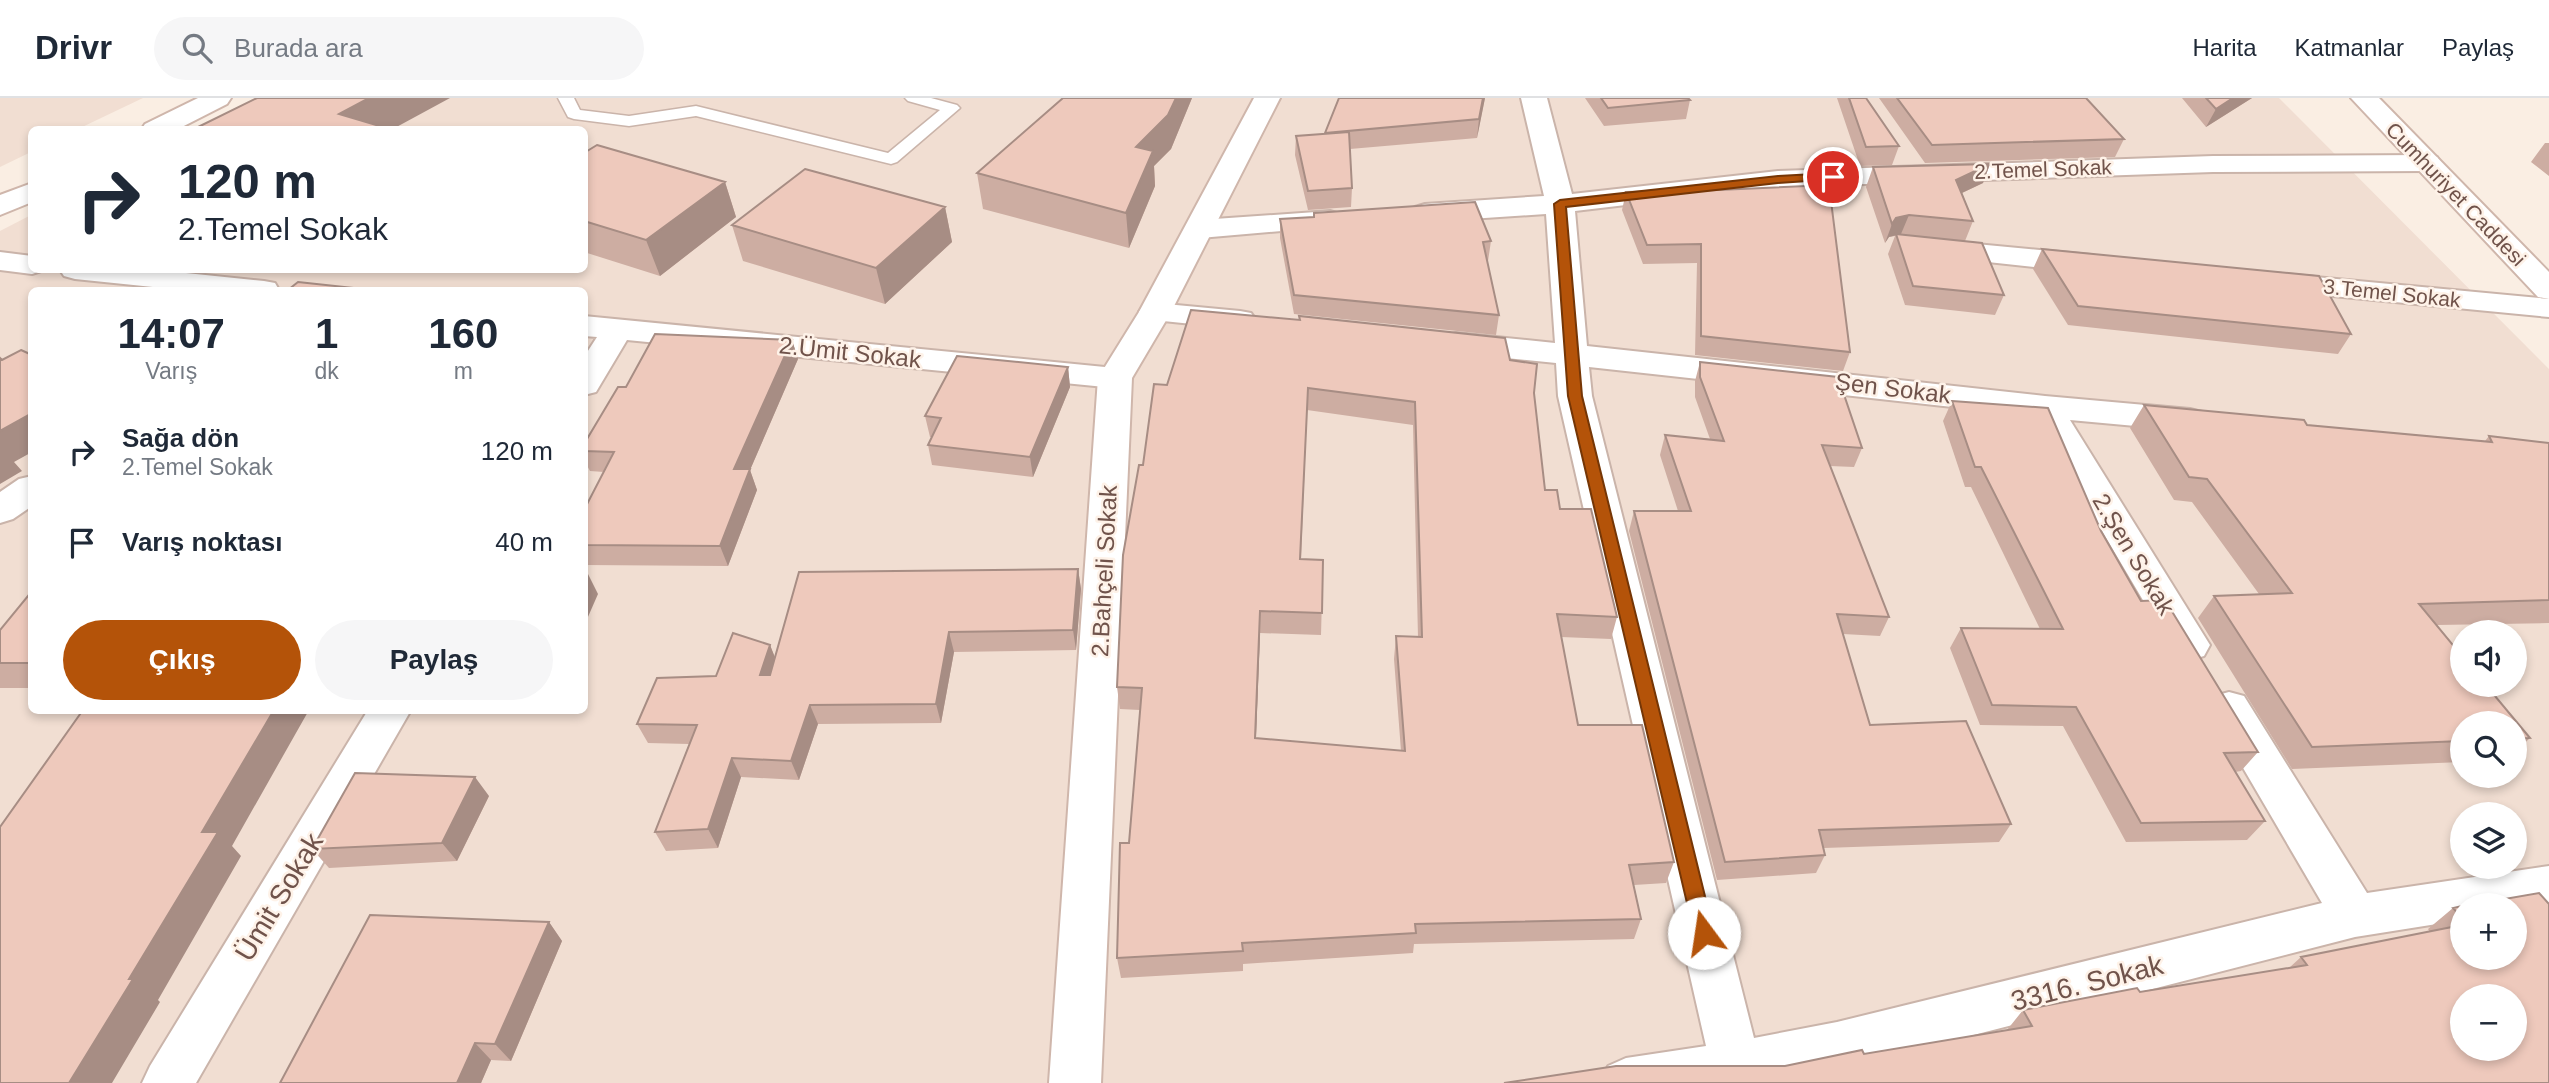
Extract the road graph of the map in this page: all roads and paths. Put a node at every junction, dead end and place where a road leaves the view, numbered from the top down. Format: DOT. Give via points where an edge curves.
graph roads {
  1 [pos="218,98"];
  2 [pos="566,98"];
  3 [pos="913,98"];
  4 [pos="1268,98"];
  5 [pos="1534,98"];
  6 [pos="2364,98"];
  7 [pos="162,126"];
  8 [pos="2427,163"];
  9 [pos="28,193"];
  10 [pos="1560,204"];
  11 [pos="0,206"];
  12 [pos="1394,215"];
  13 [pos="1352,218"];
  14 [pos="1200,229"];
  15 [pos="1902,246"];
  16 [pos="0,261"];
  17 [pos="28,264"];
  18 [pos="2122,267"];
  19 [pos="103,273"];
  20 [pos="2246,279"];
  21 [pos="236,287"];
  22 [pos="2549,290"];
  23 [pos="2549,308"];
  24 [pos="1155,312"];
  25 [pos="1266,323"];
  26 [pos="588,326"];
  27 [pos="618,330"];
  28 [pos="1419,339"];
  29 [pos="1572,354"];
  30 [pos="1115,378"];
  31 [pos="588,379"];
  32 [pos="2045,407"];
  33 [pos="2222,422"];
  34 [pos="28,491"];
  35 [pos="0,510"];
  36 [pos="388,714"];
  37 [pos="2549,886"];
  38 [pos="2355,916"];
  39 [pos="1736,1066"];
  40 [pos="168,1083"];
  41 [pos="1075,1083"];
  42 [pos="1626,1083"];
  1 -- 7 [label="street"];
  2 -- 3 [label="lane" via="574,114 629,121 696,111 891,159 952,108"];
  4 -- 14 [label="street, 2.Bahçeli Sokak"];
  5 -- 10 [label="street"];
  6 -- 8 [label="street, Cumhuriyet Caddesi"];
  8 -- 10 [label="street, 2.Temel Sokak" via="1909,163"];
  8 -- 22 [label="street, Cumhuriyet Caddesi"];
  9 -- 11 [label="street"];
  10 -- 12 [label="street, 2.Temel Sokak"];
  10 -- 29 [label="street"];
  13 -- 14 [label="street"];
  14 -- 24 [label="street, 2.Bahçeli Sokak"];
  15 -- 18 [label="street"];
  16 -- 17 [label="street"];
  19 -- 21 [label="street"];
  20 -- 23 [label="street, 3.Temel Sokak"];
  24 -- 25 [label="street"];
  24 -- 30 [label="street, 2.Bahçeli Sokak"];
  26 -- 27 [label="street, 2.Ümit Sokak"];
  27 -- 30 [label="street, 2.Ümit Sokak"];
  27 -- 31 [label="street"];
  28 -- 29 [label="street, Şen Sokak"];
  29 -- 32 [label="street, Şen Sokak"];
  29 -- 39 [label="street" via="1575,396"];
  30 -- 41 [label="street, 2.Bahçeli Sokak"];
  32 -- 33 [label="street, Şen Sokak"];
  32 -- 38 [label="street, 2.Şen Sokak"];
  34 -- 35 [label="street"];
  36 -- 40 [label="street, Ümit Sokak"];
  37 -- 38 [label="street, 3316. Sokak"];
  38 -- 39 [label="street, 3316. Sokak" via="1837,1046"];
  39 -- 42 [label="street, 3316. Sokak"];
}
